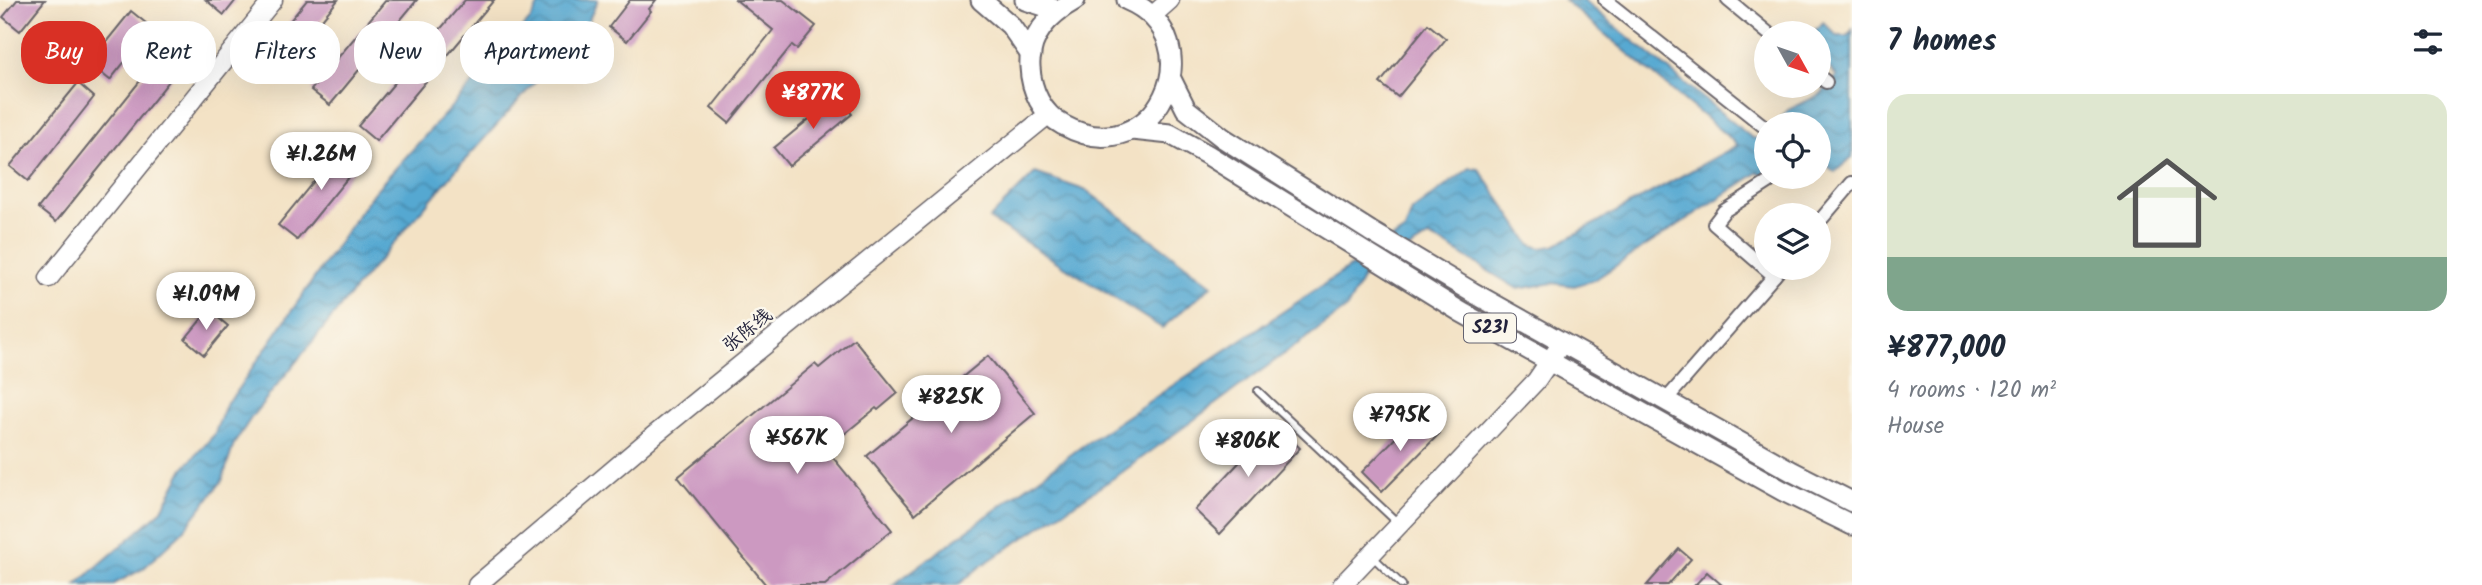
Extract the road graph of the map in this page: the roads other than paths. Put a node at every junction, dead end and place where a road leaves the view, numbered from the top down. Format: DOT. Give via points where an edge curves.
graph roads {
  1 [pos="273,0"];
  2 [pos="981,0"];
  3 [pos="1025,0"];
  4 [pos="1075,0"];
  5 [pos="1128,0"];
  6 [pos="1170,0"];
  7 [pos="1605,0"];
  8 [pos="1728,0"];
  9 [pos="1056,10"];
  10 [pos="1152,16"];
  11 [pos="1754,21"];
  12 [pos="1031,55"];
  13 [pos="1171,79"];
  14 [pos="1049,114"];
  15 [pos="1754,118"];
  16 [pos="1132,130"];
  17 [pos="1852,183"];
  18 [pos="1758,189"];
  19 [pos="1831,208"];
  20 [pos="1754,254"];
  21 [pos="49,278"];
  22 [pos="1770,280"];
  23 [pos="1562,343"];
  24 [pos="1550,361"];
  25 [pos="1258,391"];
  26 [pos="1665,401"];
  27 [pos="1852,502"];
  28 [pos="1399,524"];
  29 [pos="1852,525"];
  30 [pos="1371,554"];
  31 [pos="477,585"];
  32 [pos="1342,585"];
  33 [pos="1402,585"];
  1 -- 21 [label="main road"];
  2 -- 12 [label="main road" via="1010,25"];
  3 -- 9 [label="main road"];
  4 -- 9 [label="main road"];
  5 -- 10 [label="main road"];
  6 -- 10 [label="main road"];
  7 -- 15 [label="street"];
  8 -- 11 [label="street"];
  9 -- 12 [label="main road" via="1041,27"];
  10 -- 13 [label="main road" via="1170,48"];
  12 -- 14 [label="main road" via="1032,85"];
  13 -- 16 [label="main road" via="1163,102"];
  13 -- 23 [label="main road, S231" via="1186,109 1223,138 1381,238"];
  14 -- 16 [label="main road" via="1078,134 1116,136"];
  14 -- 31 [label="main road, 张陈线"];
  16 -- 24 [label="main road, S231" via="1170,134"];
  17 -- 19 [label="street"];
  18 -- 20 [label="street" via="1724,211 1714,224"];
  22 -- 26 [label="street"];
  23 -- 24 [label="main road"];
  23 -- 26 [label="main road, S231"];
  24 -- 28 [label="main road"];
  24 -- 29 [label="main road, S231"];
  25 -- 28 [label="lane"];
  26 -- 27 [label="main road, S231"];
  28 -- 30 [label="main road"];
  30 -- 32 [label="main road"];
  30 -- 33 [label="lane"];
}
